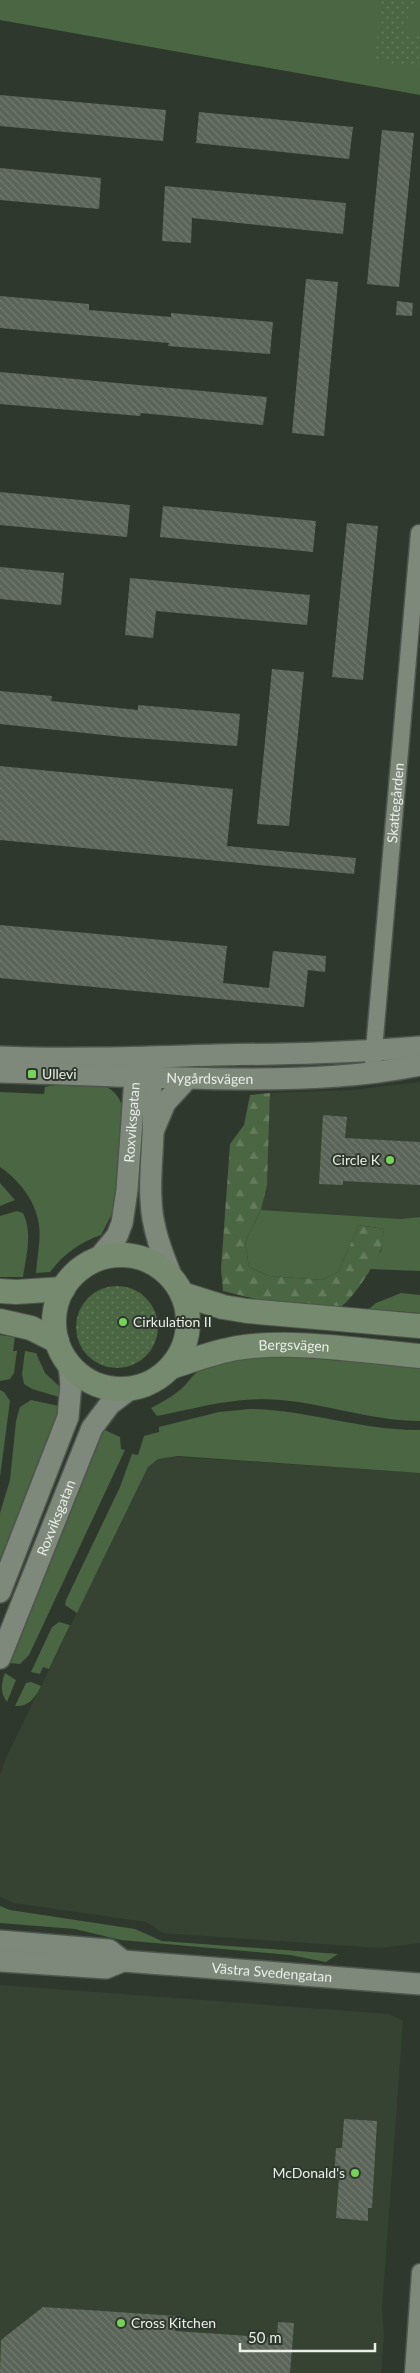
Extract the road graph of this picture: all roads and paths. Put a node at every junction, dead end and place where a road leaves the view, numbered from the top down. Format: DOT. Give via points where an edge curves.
graph roads {
  1 [pos="419,533"];
  2 [pos="420,1047"];
  3 [pos="374,1051"];
  4 [pos="0,1057"];
  5 [pos="140,1057"];
  6 [pos="420,1065"];
  7 [pos="0,1072"];
  8 [pos="371,1073"];
  9 [pos="142,1079"];
  10 [pos="187,1079"];
  11 [pos="152,1134"];
  12 [pos="98,1259"];
  13 [pos="177,1286"];
  14 [pos="62,1289"];
  15 [pos="0,1291"];
  16 [pos="0,1321"];
  17 [pos="420,1326"];
  18 [pos="57,1341"];
  19 [pos="420,1356"];
  20 [pos="69,1364"];
  21 [pos="171,1367"];
  22 [pos="130,1389"];
  23 [pos="0,1592"];
  24 [pos="0,1658"];
  25 [pos="0,1941"];
  26 [pos="123,1960"];
  27 [pos="0,1961"];
  28 [pos="420,1984"];
  29 [pos="420,2272"];
  30 [pos="413,2373"];
  1 -- 3 [label="street, Skattegården"];
  2 -- 3 [label="street, Nygårdsvägen"];
  3 -- 5 [label="street, Nygårdsvägen"];
  3 -- 8 [label="street, Skattegården"];
  4 -- 5 [label="street, Nygårdsvägen"];
  5 -- 9 [label="street, Roxviksgatan"];
  6 -- 8 [label="street, Nygårdsvägen"];
  7 -- 9 [label="street, Nygårdsvägen"];
  8 -- 10 [label="street, Nygårdsvägen"];
  9 -- 10 [label="street, Nygårdsvägen"];
  9 -- 11 [label="street, Roxviksgatan"];
  9 -- 12 [label="street, Roxviksgatan" via="122,1223 117,1236"];
  10 -- 11 [label="street, Roxviksgatan" via="165,1103"];
  11 -- 13 [label="street, Roxviksgatan" via="152,1208 159,1246"];
  12 -- 13 [label="main road" via="124,1255 138,1257 156,1265"];
  12 -- 14 [label="main road" via="78,1271"];
  13 -- 17 [label="main road" via="223,1307 247,1311"];
  13 -- 21 [label="main road" via="187,1309 188,1324 186,1340"];
  14 -- 15 [label="main road"];
  14 -- 18 [label="main road" via="54,1314"];
  16 -- 18 [label="main road" via="31,1328"];
  18 -- 20 [label="main road"];
  19 -- 21 [label="main road, Bergsvägen" via="286,1345 262,1346 209,1354"];
  20 -- 22 [label="main road" via="96,1385"];
  20 -- 23 [label="street, Roxviksgatan" via="68,1417"];
  21 -- 22 [label="main road" via="146,1385"];
  22 -- 24 [label="street, Roxviksgatan" via="110,1404 92,1428"];
  25 -- 26 [label="street, Västra Svedengatan" via="109,1950"];
  26 -- 27 [label="street, Västra Svedengatan" via="106,1968"];
  26 -- 28 [label="street, Västra Svedengatan"];
  29 -- 30 [label="street"];
}
